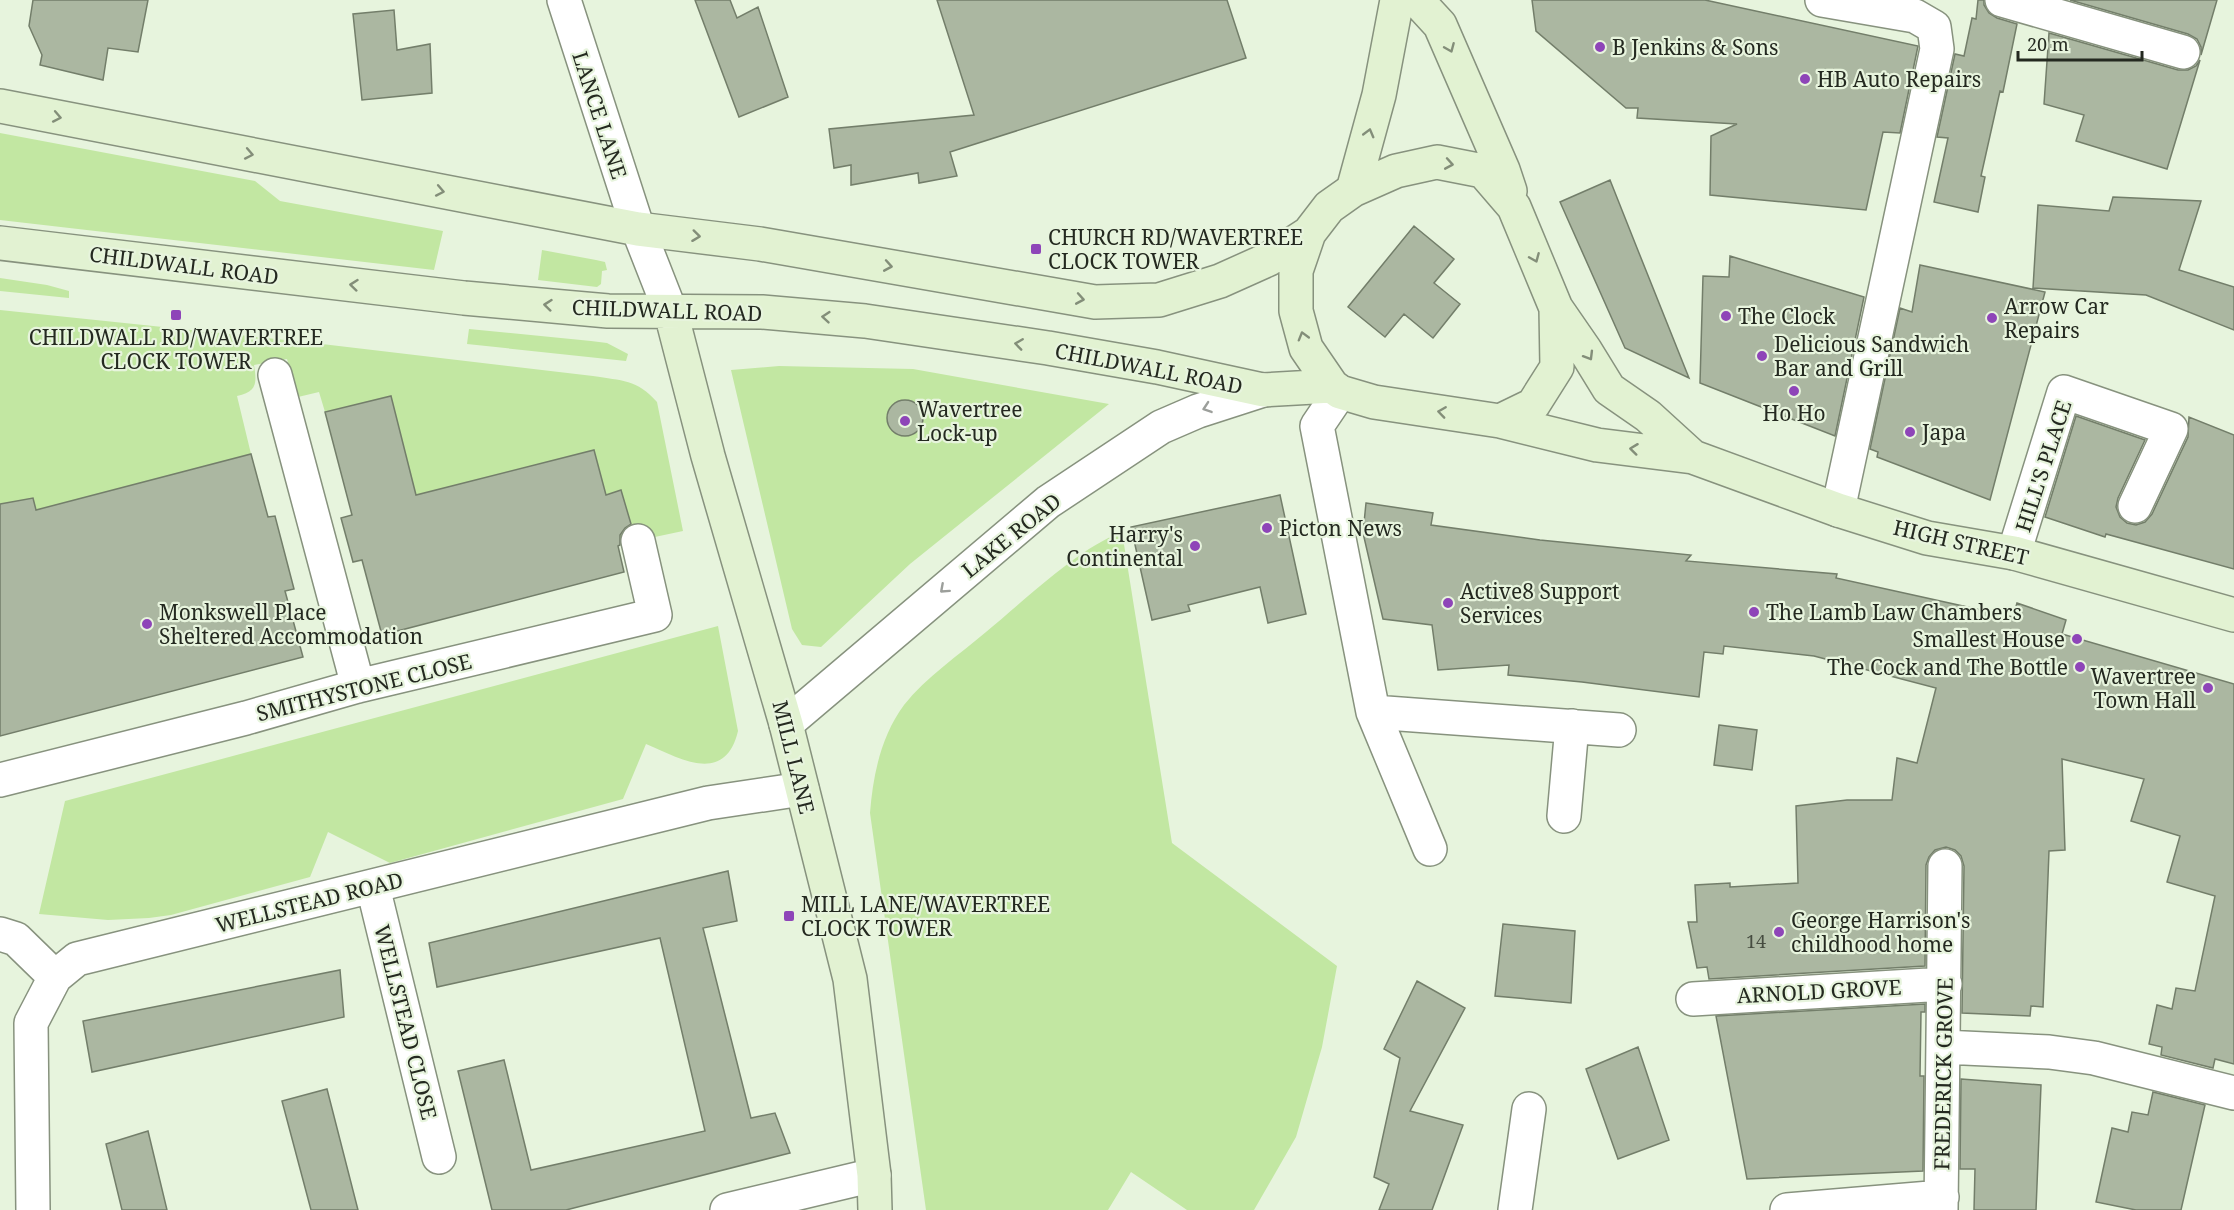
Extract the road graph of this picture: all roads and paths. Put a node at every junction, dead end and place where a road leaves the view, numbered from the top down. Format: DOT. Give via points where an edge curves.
graph roads {
  1 [pos="564,0"];
  2 [pos="1397,0"];
  3 [pos="1417,0"];
  4 [pos="1822,0"];
  5 [pos="2002,0"];
  6 [pos="1918,8"];
  7 [pos="2183,52"];
  8 [pos="0,106"];
  9 [pos="1353,190"];
  10 [pos="1514,207"];
  11 [pos="638,229"];
  12 [pos="1309,233"];
  13 [pos="0,243"];
  14 [pos="1556,308"];
  15 [pos="671,313"];
  16 [pos="275,375"];
  17 [pos="1336,389"];
  18 [pos="1263,390"];
  19 [pos="1500,421"];
  20 [pos="1692,457"];
  21 [pos="2135,506"];
  22 [pos="1838,510"];
  23 [pos="638,541"];
  24 [pos="2014,553"];
  25 [pos="2234,615"];
  26 [pos="358,686"];
  27 [pos="1373,712"];
  28 [pos="786,724"];
  29 [pos="1572,726"];
  30 [pos="1619,730"];
  31 [pos="0,780"];
  32 [pos="802,789"];
  33 [pos="1564,816"];
  34 [pos="1430,849"];
  35 [pos="1945,866"];
  36 [pos="373,887"];
  37 [pos="0,934"];
  38 [pos="55,977"];
  39 [pos="1945,984"];
  40 [pos="1693,999"];
  41 [pos="1943,1047"];
  42 [pos="2234,1093"];
  43 [pos="1529,1109"];
  44 [pos="439,1157"];
  45 [pos="874,1175"];
  46 [pos="1942,1204"];
  47 [pos="33,1210"];
  48 [pos="727,1210"];
  49 [pos="875,1210"];
  50 [pos="1515,1210"];
  51 [pos="1787,1210"];
  1 -- 11 [label="street, LANCE LANE"];
  9 -- 2 [label="main road, one-way" via="1379,95"];
  3 -- 10 [label="main road, one-way" via="1440,25 1503,170"];
  4 -- 6 [label="street"];
  5 -- 7 [label="street"];
  6 -- 22 [label="street" via="1934,27 1937,49"];
  8 -- 11 [label="main road, one-way"];
  9 -- 10 [label="main road, one-way" via="1396,171 1437,162 1483,171"];
  9 -- 12 [label="main road" via="1329,207"];
  10 -- 14 [label="main road, one-way"];
  11 -- 12 [label="main road, one-way" via="760,244 1095,302 1159,300 1220,281 1269,259"];
  11 -- 15 [label="street, LANCE LANE"];
  17 -- 12 [label="main road, one-way" via="1306,348 1296,311 1296,271"];
  15 -- 13 [label="main road, CHILDWALL ROAD, one-way" via="464,297"];
  14 -- 19 [label="main road" via="1557,367 1533,405"];
  14 -- 20 [label="main road, HIGH STREET, one-way" via="1609,389 1648,416"];
  18 -- 15 [label="main road, CHILDWALL ROAD, one-way" via="1048,348 865,321 762,312"];
  15 -- 28 [label="main road, MILL LANE"];
  16 -- 26 [label="street"];
  17 -- 18 [label="main road, CHILDWALL ROAD"];
  19 -- 17 [label="main road, CHILDWALL ROAD, one-way" via="1374,402"];
  17 -- 27 [label="street" via="1317,426"];
  18 -- 28 [label="street, LAKE ROAD, one-way" via="1161,427 1048,502"];
  20 -- 19 [label="main road, HIGH STREET, one-way" via="1597,445"];
  20 -- 22 [label="main road, HIGH STREET"];
  21 -- 24 [label="street, HILL'S PLACE" via="2171,429 2064,392"];
  22 -- 24 [label="main road, HIGH STREET" via="1928,538"];
  23 -- 26 [label="street, SMITHYSTONE CLOSE" via="655,615"];
  24 -- 25 [label="main road, HIGH STREET"];
  26 -- 31 [label="street, SMITHYSTONE CLOSE"];
  27 -- 29 [label="street"];
  27 -- 34 [label="street"];
  28 -- 32 [label="main road, MILL LANE"];
  29 -- 30 [label="street"];
  29 -- 33 [label="street"];
  32 -- 36 [label="street, WELLSTEAD ROAD" via="708,803"];
  32 -- 45 [label="main road, MILL LANE" via="850,979"];
  35 -- 39 [label="street, FREDERICK GROVE"];
  36 -- 38 [label="street, WELLSTEAD ROAD" via="77,959"];
  36 -- 44 [label="street, WELLSTEAD CLOSE"];
  37 -- 38 [label="street" via="16,939"];
  38 -- 47 [label="street, WELLSTEAD ROAD" via="31,1023"];
  39 -- 40 [label="street, ARNOLD GROVE"];
  39 -- 41 [label="street, FREDERICK GROVE"];
  41 -- 42 [label="street" via="2094,1058"];
  41 -- 46 [label="street, FREDERICK GROVE"];
  43 -- 50 [label="street"];
  45 -- 48 [label="street"];
  45 -- 49 [label="main road, MILL LANE"];
  46 -- 51 [label="street"];
}
